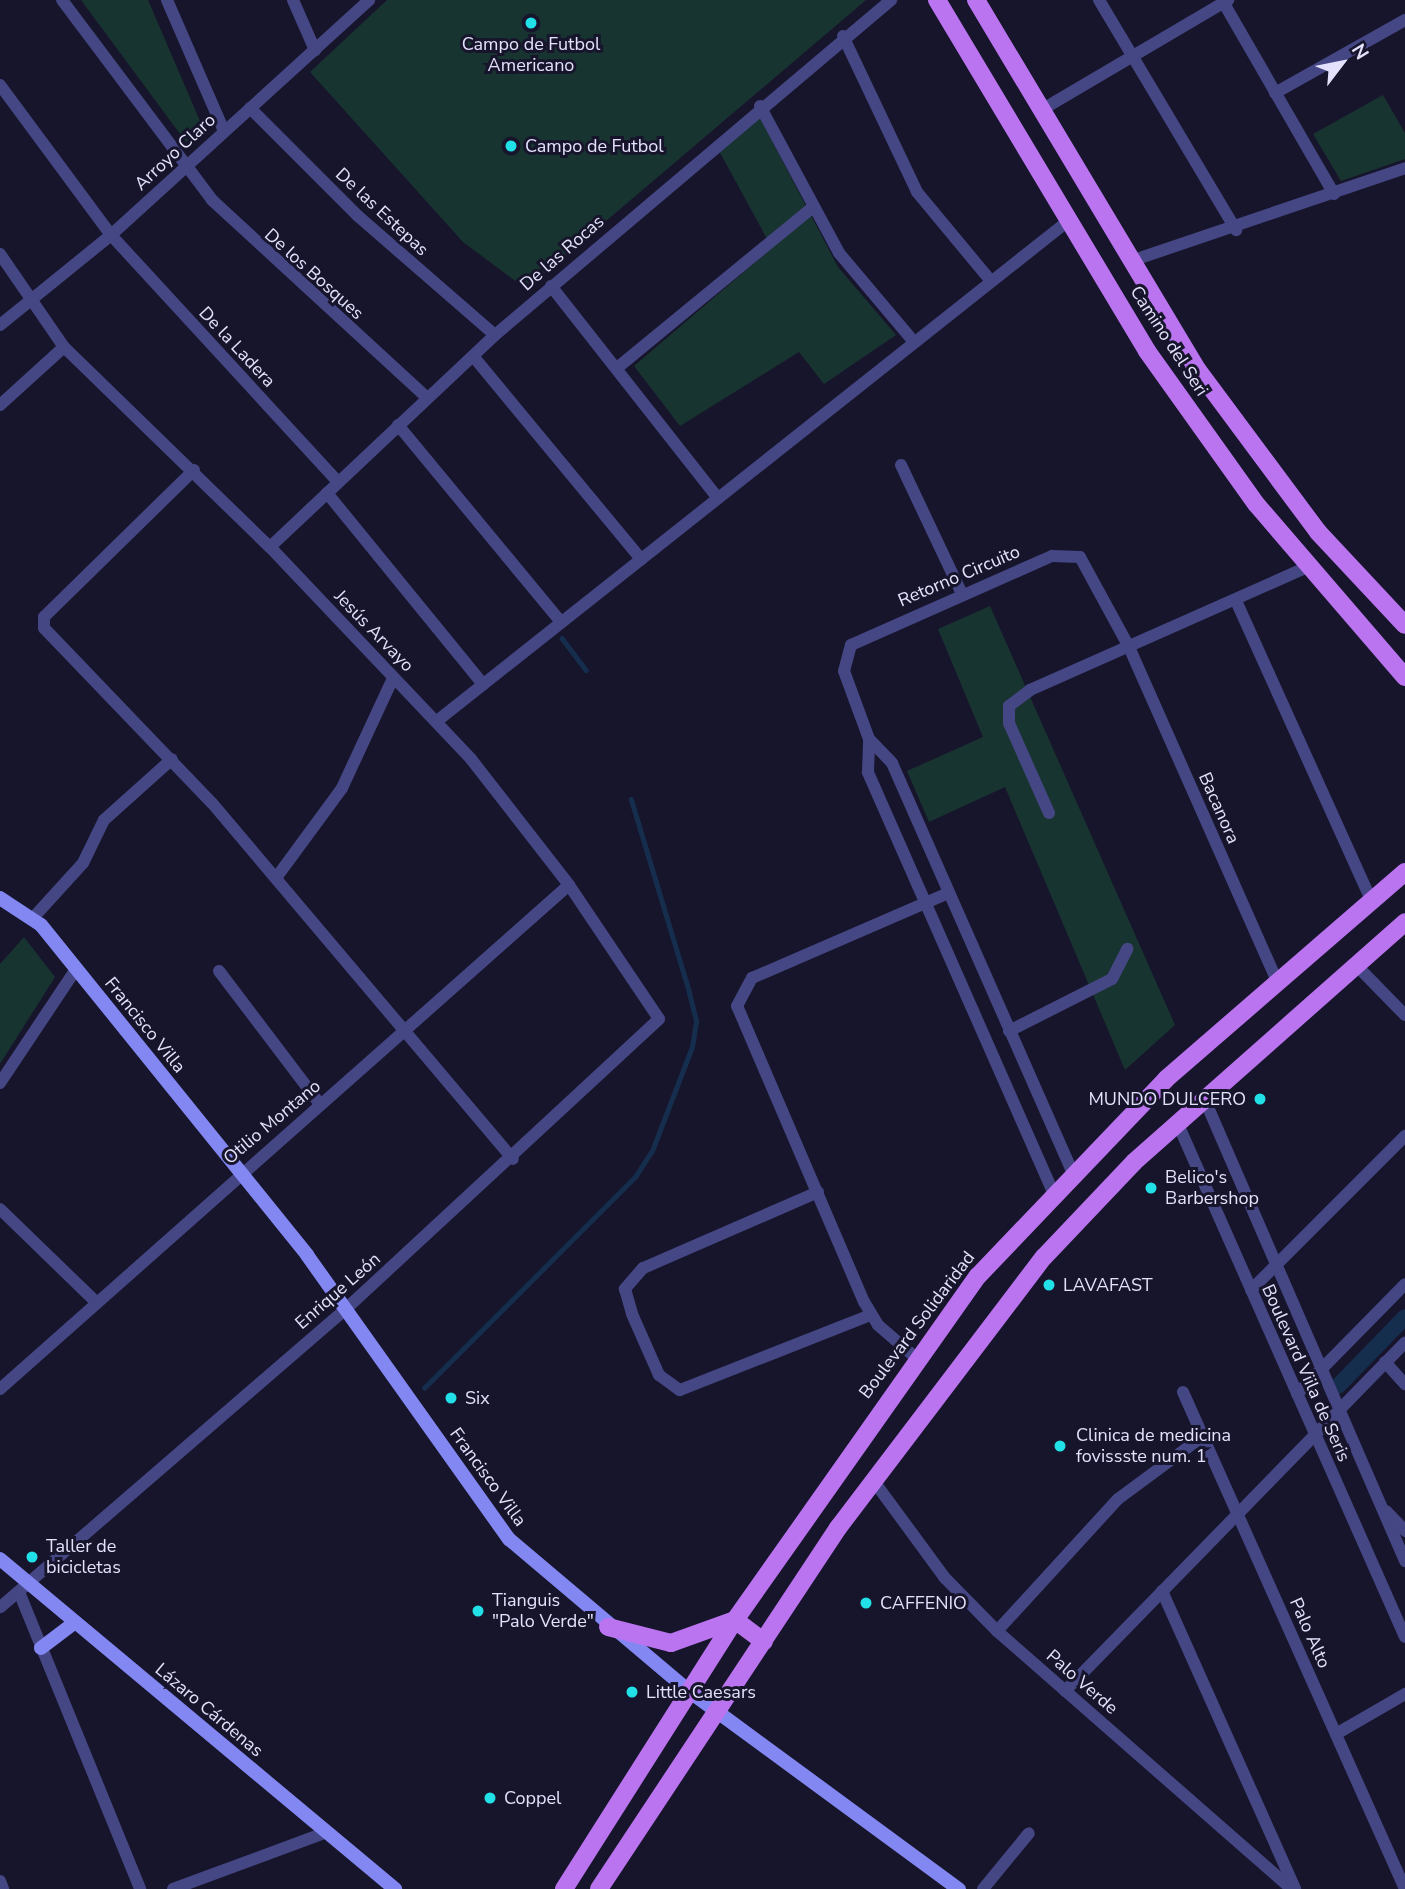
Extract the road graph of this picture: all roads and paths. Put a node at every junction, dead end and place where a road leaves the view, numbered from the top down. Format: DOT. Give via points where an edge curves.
graph roads {
  1 [pos="62,0"];
  2 [pos="167,0"];
  3 [pos="293,0"];
  4 [pos="369,0"];
  5 [pos="891,0"];
  6 [pos="937,0"];
  7 [pos="976,0"];
  8 [pos="1100,0"];
  9 [pos="1224,1"];
  10 [pos="1403,25"];
  11 [pos="843,36"];
  12 [pos="315,50"];
  13 [pos="1133,56"];
  14 [pos="0,85"];
  15 [pos="1275,93"];
  16 [pos="760,106"];
  17 [pos="250,108"];
  18 [pos="1042,109"];
  19 [pos="224,131"];
  20 [pos="184,168"];
  21 [pos="1405,168"];
  22 [pos="1334,194"];
  23 [pos="813,208"];
  24 [pos="1068,221"];
  25 [pos="1236,230"];
  26 [pos="111,235"];
  27 [pos="0,254"];
  28 [pos="1131,261"];
  29 [pos="991,281"];
  30 [pos="551,286"];
  31 [pos="34,300"];
  32 [pos="0,325"];
  33 [pos="495,335"];
  34 [pos="913,341"];
  35 [pos="64,347"];
  36 [pos="473,356"];
  37 [pos="617,368"];
  38 [pos="427,398"];
  39 [pos="0,405"];
  40 [pos="398,425"];
  41 [pos="901,465"];
  42 [pos="194,470"];
  43 [pos="338,482"];
  44 [pos="327,493"];
  45 [pos="718,498"];
  46 [pos="270,547"];
  47 [pos="641,559"];
  48 [pos="1308,567"];
  49 [pos="962,594"];
  50 [pos="1382,601"];
  51 [pos="1237,603"];
  52 [pos="1405,617"];
  53 [pos="561,622"];
  54 [pos="1405,625"];
  55 [pos="1129,647"];
  56 [pos="1405,677"];
  57 [pos="393,678"];
  58 [pos="483,684"];
  59 [pos="437,721"];
  60 [pos="869,739"];
  61 [pos="172,759"];
  62 [pos="1049,813"];
  63 [pos="1405,872"];
  64 [pos="276,878"];
  65 [pos="569,885"];
  66 [pos="948,893"];
  67 [pos="0,898"];
  68 [pos="1371,900"];
  69 [pos="925,903"];
  70 [pos="33,918"];
  71 [pos="1405,922"];
  72 [pos="1127,949"];
  73 [pos="1356,965"];
  74 [pos="76,969"];
  75 [pos="219,971"];
  76 [pos="1278,983"];
  77 [pos="659,1013"];
  78 [pos="1405,1015"];
  79 [pos="403,1030"];
  80 [pos="1009,1031"];
  81 [pos="0,1083"];
  82 [pos="1204,1098"];
  83 [pos="320,1104"];
  84 [pos="1042,1113"];
  85 [pos="1177,1122"];
  86 [pos="1021,1124"];
  87 [pos="1405,1136"];
  88 [pos="513,1159"];
  89 [pos="239,1172"];
  90 [pos="1072,1172"];
  91 [pos="818,1192"];
  92 [pos="1054,1192"];
  93 [pos="0,1209"];
  94 [pos="1277,1269"];
  95 [pos="1405,1284"];
  96 [pos="1251,1290"];
  97 [pos="95,1301"];
  98 [pos="347,1308"];
  99 [pos="870,1315"];
  100 [pos="1405,1342"];
  101 [pos="915,1357"];
  102 [pos="1385,1362"];
  103 [pos="1321,1371"];
  104 [pos="1405,1384"];
  105 [pos="0,1388"];
  106 [pos="1184,1392"];
  107 [pos="1297,1394"];
  108 [pos="1340,1412"];
  109 [pos="1315,1435"];
  110 [pos="1203,1436"];
  111 [pos="873,1480"];
  112 [pos="1380,1503"];
  113 [pos="1238,1514"];
  114 [pos="1405,1531"];
  115 [pos="0,1559"];
  116 [pos="1405,1561"];
  117 [pos="23,1588"];
  118 [pos="1162,1591"];
  119 [pos="0,1607"];
  120 [pos="735,1620"];
  121 [pos="74,1623"];
  122 [pos="608,1627"];
  123 [pos="997,1631"];
  124 [pos="1405,1637"];
  125 [pos="764,1642"];
  126 [pos="41,1648"];
  127 [pos="689,1691"];
  128 [pos="1065,1691"];
  129 [pos="1405,1694"];
  130 [pos="719,1709"];
  131 [pos="1336,1734"];
  132 [pos="324,1833"];
  133 [pos="1029,1833"];
  134 [pos="0,1881"];
  135 [pos="3,1889"];
  136 [pos="140,1889"];
  137 [pos="173,1889"];
  138 [pos="395,1889"];
  139 [pos="564,1889"];
  140 [pos="599,1889"];
  141 [pos="959,1889"];
  142 [pos="983,1889"];
  143 [pos="1294,1889"];
  144 [pos="1405,1889"];
  1 -- 20 [label="street, De los Bosques"];
  2 -- 19 [label="street"];
  3 -- 12 [label="street"];
  4 -- 12 [label="street, Arroyo Claro"];
  5 -- 11 [label="street, De las Rocas"];
  6 -- 24 [label="main road, Camino del Seri"];
  7 -- 18 [label="main road, Camino del Seri"];
  8 -- 13 [label="street"];
  9 -- 13 [label="street"];
  9 -- 15 [label="street"];
  10 -- 15 [label="street"];
  11 -- 16 [label="street, De las Rocas"];
  11 -- 29 [label="street" via="917,192"];
  12 -- 17 [label="street, Arroyo Claro"];
  13 -- 18 [label="street"];
  13 -- 25 [label="street"];
  14 -- 26 [label="street, De la Ladera"];
  15 -- 22 [label="street"];
  16 -- 23 [label="street"];
  16 -- 30 [label="street, De las Rocas"];
  17 -- 19 [label="street, Arroyo Claro"];
  17 -- 33 [label="street, De las Estepas" via="358,216"];
  18 -- 28 [label="main road, Camino del Seri"];
  19 -- 20 [label="street, Arroyo Claro"];
  20 -- 26 [label="street, Arroyo Claro"];
  20 -- 38 [label="street, De los Bosques" via="250,241"];
  21 -- 22 [label="street"];
  22 -- 25 [label="street"];
  23 -- 34 [label="street" via="861,283"];
  23 -- 37 [label="street"];
  24 -- 29 [label="street"];
  24 -- 48 [label="main road, Camino del Seri" via="1147,351"];
  25 -- 28 [label="street"];
  26 -- 31 [label="street, Arroyo Claro"];
  26 -- 43 [label="street, De la Ladera"];
  27 -- 31 [label="street, Jesús Arvayo"];
  28 -- 50 [label="main road, Camino del Seri" via="1258,456"];
  29 -- 34 [label="street"];
  30 -- 33 [label="street, De las Rocas"];
  30 -- 37 [label="street"];
  31 -- 32 [label="street, Arroyo Claro"];
  31 -- 35 [label="street, Jesús Arvayo"];
  33 -- 36 [label="street, De las Rocas"];
  34 -- 45 [label="street"];
  35 -- 39 [label="street"];
  35 -- 42 [label="street, Jesús Arvayo"];
  36 -- 38 [label="street, De las Rocas"];
  36 -- 47 [label="street"];
  37 -- 45 [label="street"];
  38 -- 40 [label="street, De las Rocas"];
  40 -- 43 [label="street, De las Rocas"];
  40 -- 53 [label="street"];
  41 -- 49 [label="street"];
  42 -- 46 [label="street, Jesús Arvayo"];
  42 -- 61 [label="street" via="43,623"];
  43 -- 44 [label="street, De las Rocas"];
  44 -- 46 [label="street, De las Rocas"];
  44 -- 58 [label="street"];
  45 -- 47 [label="street"];
  46 -- 57 [label="street, Jesús Arvayo"];
  47 -- 53 [label="street"];
  48 -- 51 [label="street"];
  48 -- 56 [label="main road, Camino del Seri"];
  49 -- 55 [label="street, Retorno Circuito" via="1070,553 1090,566"];
  49 -- 60 [label="street, Retorno Circuito" via="851,645 844,671"];
  50 -- 52 [label="main road"];
  50 -- 54 [label="main road, Camino del Seri"];
  51 -- 55 [label="street"];
  51 -- 68 [label="street"];
  53 -- 58 [label="street"];
  55 -- 62 [label="street" via="1030,690 1009,706 1009,723"];
  55 -- 76 [label="street, Bacanora"];
  57 -- 59 [label="street, Jesús Arvayo"];
  57 -- 64 [label="street" via="342,788"];
  58 -- 59 [label="street"];
  59 -- 65 [label="street, Jesús Arvayo"];
  60 -- 66 [label="street" via="892,763"];
  60 -- 69 [label="street" via="868,772"];
  61 -- 64 [label="street"];
  61 -- 70 [label="street" via="104,820 83,863"];
  63 -- 68 [label="main road, Boulevard Solidaridad"];
  64 -- 79 [label="street"];
  65 -- 77 [label="street, Jesús Arvayo"];
  65 -- 79 [label="street, Otilio Montano"];
  66 -- 69 [label="street"];
  66 -- 80 [label="street"];
  67 -- 70 [label="main road, Francisco Villa"];
  68 -- 76 [label="main road, Boulevard Solidaridad"];
  69 -- 86 [label="street"];
  69 -- 91 [label="street" via="779,965 739,993 740,1020"];
  70 -- 74 [label="main road, Francisco Villa"];
  71 -- 73 [label="main road"];
  72 -- 80 [label="street" via="1112,979"];
  73 -- 78 [label="street"];
  73 -- 82 [label="main road"];
  74 -- 81 [label="street"];
  74 -- 89 [label="main road, Francisco Villa"];
  75 -- 83 [label="street"];
  76 -- 90 [label="main road, Boulevard Solidaridad"];
  77 -- 88 [label="street, Enrique León" via="658,1022"];
  79 -- 83 [label="street, Otilio Montano"];
  79 -- 88 [label="street"];
  80 -- 84 [label="street"];
  82 -- 85 [label="main road"];
  82 -- 94 [label="street, Boulevard Viila de Seris"];
  83 -- 89 [label="street, Otilio Montano"];
  84 -- 86 [label="street"];
  84 -- 90 [label="street"];
  85 -- 96 [label="street, Boulevard Viila de Seris"];
  85 -- 111 [label="main road" via="1044,1257"];
  86 -- 92 [label="street"];
  87 -- 94 [label="street"];
  88 -- 98 [label="street, Enrique León"];
  89 -- 97 [label="street, Otilio Montano"];
  89 -- 98 [label="main road, Francisco Villa"];
  90 -- 92 [label="main road, Boulevard Solidaridad"];
  91 -- 99 [label="street"];
  91 -- 99 [label="street" via="635,1273 625,1289 632,1314 659,1375 680,1390"];
  92 -- 101 [label="main road, Boulevard Solidaridad"];
  93 -- 97 [label="street"];
  94 -- 96 [label="street"];
  94 -- 103 [label="street, Boulevard Viila de Seris"];
  95 -- 103 [label="street"];
  96 -- 107 [label="street, Boulevard Viila de Seris"];
  97 -- 105 [label="street, Otilio Montano"];
  98 -- 117 [label="street, Enrique León"];
  98 -- 122 [label="main road, Francisco Villa" via="509,1539"];
  99 -- 101 [label="street"];
  100 -- 102 [label="street"];
  101 -- 120 [label="main road, Boulevard Solidaridad"];
  102 -- 104 [label="street"];
  102 -- 108 [label="street"];
  103 -- 107 [label="street"];
  103 -- 108 [label="street, Boulevard Viila de Seris"];
  106 -- 110 [label="street, Palo Alto"];
  107 -- 109 [label="street, Boulevard Viila de Seris"];
  108 -- 109 [label="street"];
  108 -- 112 [label="street, Boulevard Viila de Seris"];
  109 -- 113 [label="street"];
  109 -- 124 [label="street, Boulevard Viila de Seris"];
  110 -- 113 [label="street, Palo Alto"];
  110 -- 123 [label="street" via="1118,1499"];
  111 -- 123 [label="street, Palo Verde" via="945,1577"];
  111 -- 125 [label="main road"];
  112 -- 114 [label="street"];
  112 -- 116 [label="street, Boulevard Viila de Seris"];
  113 -- 118 [label="street"];
  113 -- 131 [label="street, Palo Alto"];
  115 -- 117 [label="main road, Lázaro Cárdenas"];
  117 -- 119 [label="street, Enrique León"];
  117 -- 121 [label="main road, Lázaro Cárdenas"];
  117 -- 126 [label="street"];
  118 -- 128 [label="street"];
  118 -- 143 [label="street"];
  120 -- 122 [label="main road" via="671,1643"];
  120 -- 125 [label="main road"];
  120 -- 127 [label="main road, Boulevard Solidaridad"];
  121 -- 126 [label="main road"];
  121 -- 132 [label="main road, Lázaro Cárdenas"];
  122 -- 127 [label="main road, Francisco Villa"];
  123 -- 128 [label="street, Palo Verde"];
  125 -- 130 [label="main road"];
  126 -- 136 [label="street"];
  127 -- 130 [label="main road, Francisco Villa"];
  127 -- 139 [label="main road, Boulevard Solidaridad"];
  128 -- 143 [label="street, Palo Verde"];
  129 -- 131 [label="street"];
  130 -- 140 [label="main road"];
  130 -- 141 [label="main road, Francisco Villa"];
  131 -- 144 [label="street, Palo Alto"];
  132 -- 137 [label="street"];
  132 -- 138 [label="main road, Lázaro Cárdenas"];
  133 -- 142 [label="street"];
  134 -- 135 [label="street"];
}
